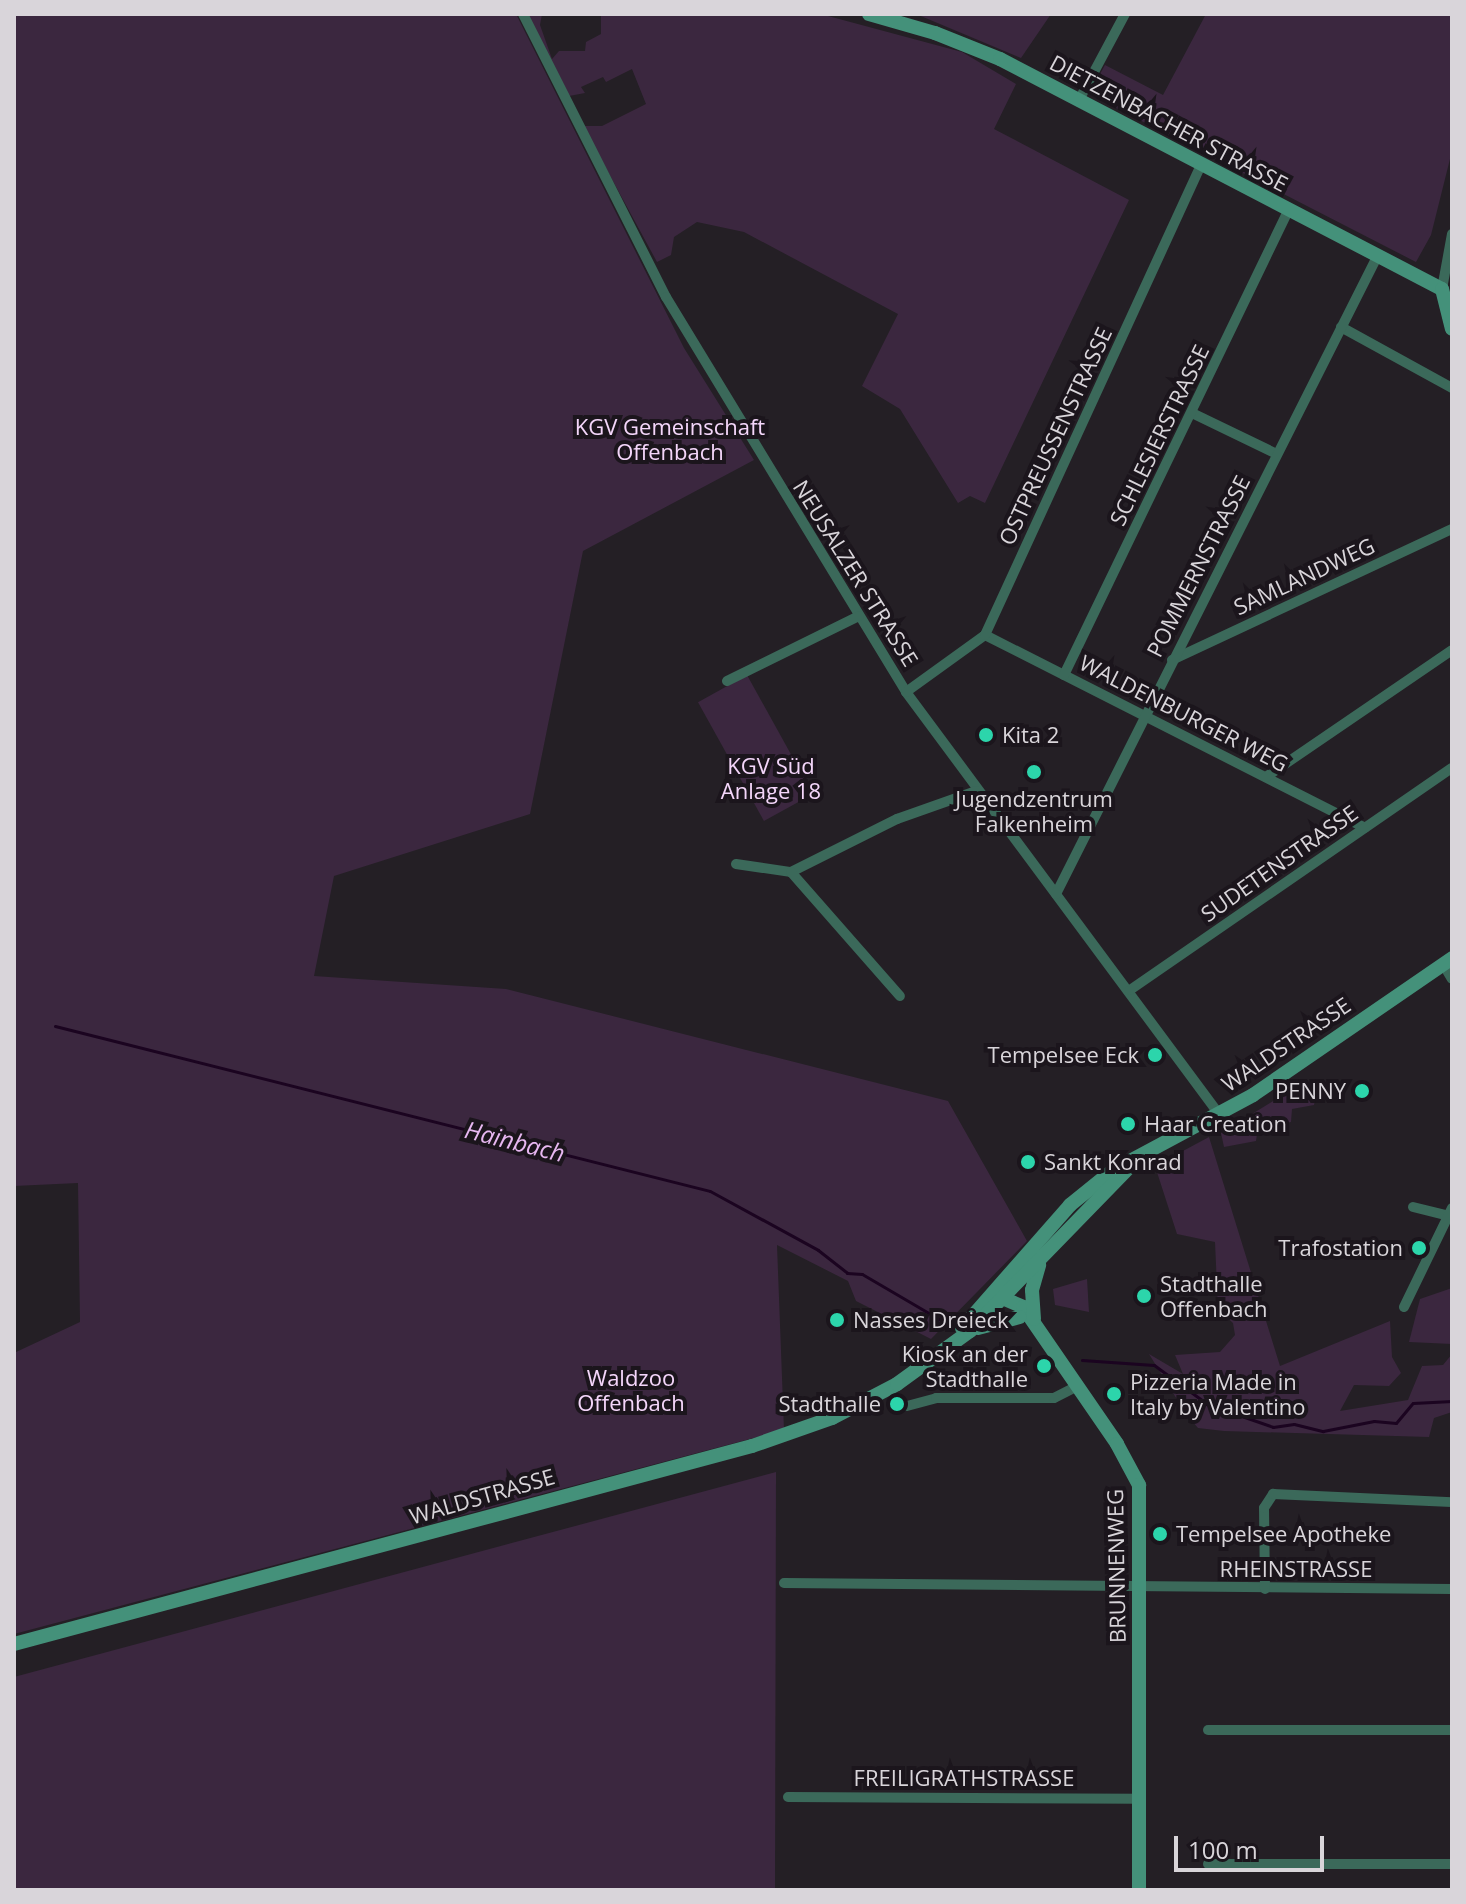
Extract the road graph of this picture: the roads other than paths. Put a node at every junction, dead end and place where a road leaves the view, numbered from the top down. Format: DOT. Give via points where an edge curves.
graph roads {
  1 [pos="523,14"];
  2 [pos="869,14"];
  3 [pos="1125,14"];
  4 [pos="1079,100"];
  5 [pos="1201,165"];
  6 [pos="1288,211"];
  7 [pos="1452,234"];
  8 [pos="1377,257"];
  9 [pos="1442,289"];
  10 [pos="1341,327"];
  11 [pos="1452,329"];
  12 [pos="1452,388"];
  13 [pos="1192,413"];
  14 [pos="1277,454"];
  15 [pos="1452,529"];
  16 [pos="859,616"];
  17 [pos="985,635"];
  18 [pos="1452,650"];
  19 [pos="1172,660"];
  20 [pos="1064,675"];
  21 [pos="727,681"];
  22 [pos="906,692"];
  23 [pos="1145,715"];
  24 [pos="1452,768"];
  25 [pos="1266,777"];
  26 [pos="976,791"];
  27 [pos="1365,828"];
  28 [pos="736,864"];
  29 [pos="791,872"];
  30 [pos="1056,894"];
  31 [pos="1448,961"];
  32 [pos="1452,979"];
  33 [pos="1130,990"];
  34 [pos="900,996"];
  35 [pos="1219,1114"];
  36 [pos="1139,1157"];
  37 [pos="1413,1207"];
  38 [pos="1450,1212"];
  39 [pos="1042,1257"];
  40 [pos="1000,1294"];
  41 [pos="1404,1307"];
  42 [pos="1020,1317"];
  43 [pos="1035,1326"];
  44 [pos="970,1331"];
  45 [pos="944,1348"];
  46 [pos="1078,1386"];
  47 [pos="907,1406"];
  48 [pos="1452,1502"];
  49 [pos="784,1583"];
  50 [pos="1139,1586"];
  51 [pos="1265,1589"];
  52 [pos="1452,1589"];
  53 [pos="14,1644"];
  54 [pos="1208,1730"];
  55 [pos="1452,1730"];
  56 [pos="788,1797"];
  57 [pos="1140,1799"];
  58 [pos="1208,1864"];
  59 [pos="1452,1864"];
  60 [pos="1139,1890"];
  1 -- 16 [label="street, NEUSALZER STRASSE" via="666,297"];
  2 -- 4 [label="main road, DIETZENBACHER STRASSE" via="953,39"];
  3 -- 4 [label="street"];
  4 -- 5 [label="main road, DIETZENBACHER STRASSE"];
  5 -- 6 [label="main road, DIETZENBACHER STRASSE"];
  5 -- 17 [label="street, OSTPREUSSENSTRASSE"];
  6 -- 8 [label="main road, DIETZENBACHER STRASSE"];
  6 -- 13 [label="street, SCHLESIERSTRASSE"];
  7 -- 9 [label="street"];
  8 -- 9 [label="main road, DIETZENBACHER STRASSE"];
  8 -- 10 [label="street, POMMERNSTRASSE"];
  9 -- 11 [label="main road"];
  10 -- 12 [label="street"];
  10 -- 14 [label="street, POMMERNSTRASSE"];
  13 -- 14 [label="street"];
  13 -- 20 [label="street, SCHLESIERSTRASSE"];
  14 -- 19 [label="street, POMMERNSTRASSE"];
  15 -- 19 [label="street, SAMLANDWEG"];
  16 -- 21 [label="street"];
  16 -- 22 [label="street, NEUSALZER STRASSE"];
  17 -- 20 [label="street, WALDENBURGER WEG"];
  17 -- 22 [label="street, OSTPREUSSENSTRASSE"];
  18 -- 25 [label="street"];
  19 -- 23 [label="street, POMMERNSTRASSE"];
  20 -- 23 [label="street, WALDENBURGER WEG"];
  22 -- 26 [label="street, NEUSALZER STRASSE"];
  23 -- 25 [label="street, WALDENBURGER WEG"];
  23 -- 30 [label="street, POMMERNSTRASSE"];
  24 -- 27 [label="street, SUDETENSTRASSE"];
  25 -- 27 [label="street, WALDENBURGER WEG"];
  26 -- 29 [label="street" via="897,819"];
  26 -- 30 [label="street, NEUSALZER STRASSE"];
  27 -- 33 [label="street, SUDETENSTRASSE"];
  28 -- 29 [label="street"];
  29 -- 34 [label="street"];
  30 -- 33 [label="street, NEUSALZER STRASSE"];
  31 -- 32 [label="street"];
  31 -- 35 [label="main road, WALDSTRASSE"];
  33 -- 35 [label="street, NEUSALZER STRASSE"];
  35 -- 36 [label="main road, WALDSTRASSE"];
  36 -- 39 [label="main road, WALDSTRASSE"];
  36 -- 40 [label="main road, WALDSTRASSE" via="1092,1185 1010,1275"];
  37 -- 38 [label="street"];
  38 -- 41 [label="street"];
  39 -- 40 [label="main road, WALDSTRASSE"];
  39 -- 43 [label="main road" via="1032,1290"];
  40 -- 42 [label="main road"];
  40 -- 43 [label="main road, BRUNNENWEG" via="1021,1304"];
  40 -- 44 [label="main road, WALDSTRASSE"];
  40 -- 45 [label="main road, WALDSTRASSE"];
  42 -- 43 [label="main road"];
  42 -- 44 [label="main road"];
  43 -- 46 [label="main road, BRUNNENWEG"];
  44 -- 45 [label="main road, WALDSTRASSE"];
  45 -- 53 [label="main road, WALDSTRASSE" via="897,1384 850,1410 752,1446"];
  46 -- 47 [label="street" via="1054,1398 936,1398"];
  46 -- 50 [label="main road, BRUNNENWEG" via="1137,1480"];
  48 -- 51 [label="street" via="1273,1494 1264,1508"];
  49 -- 50 [label="street, RHEINSTRASSE"];
  50 -- 51 [label="street, RHEINSTRASSE"];
  50 -- 57 [label="main road, BRUNNENWEG"];
  51 -- 52 [label="street, RHEINSTRASSE"];
  54 -- 55 [label="street"];
  56 -- 57 [label="street, FREILIGRATHSTRASSE"];
  57 -- 60 [label="main road, BRUNNENWEG"];
  58 -- 59 [label="street"];
}
